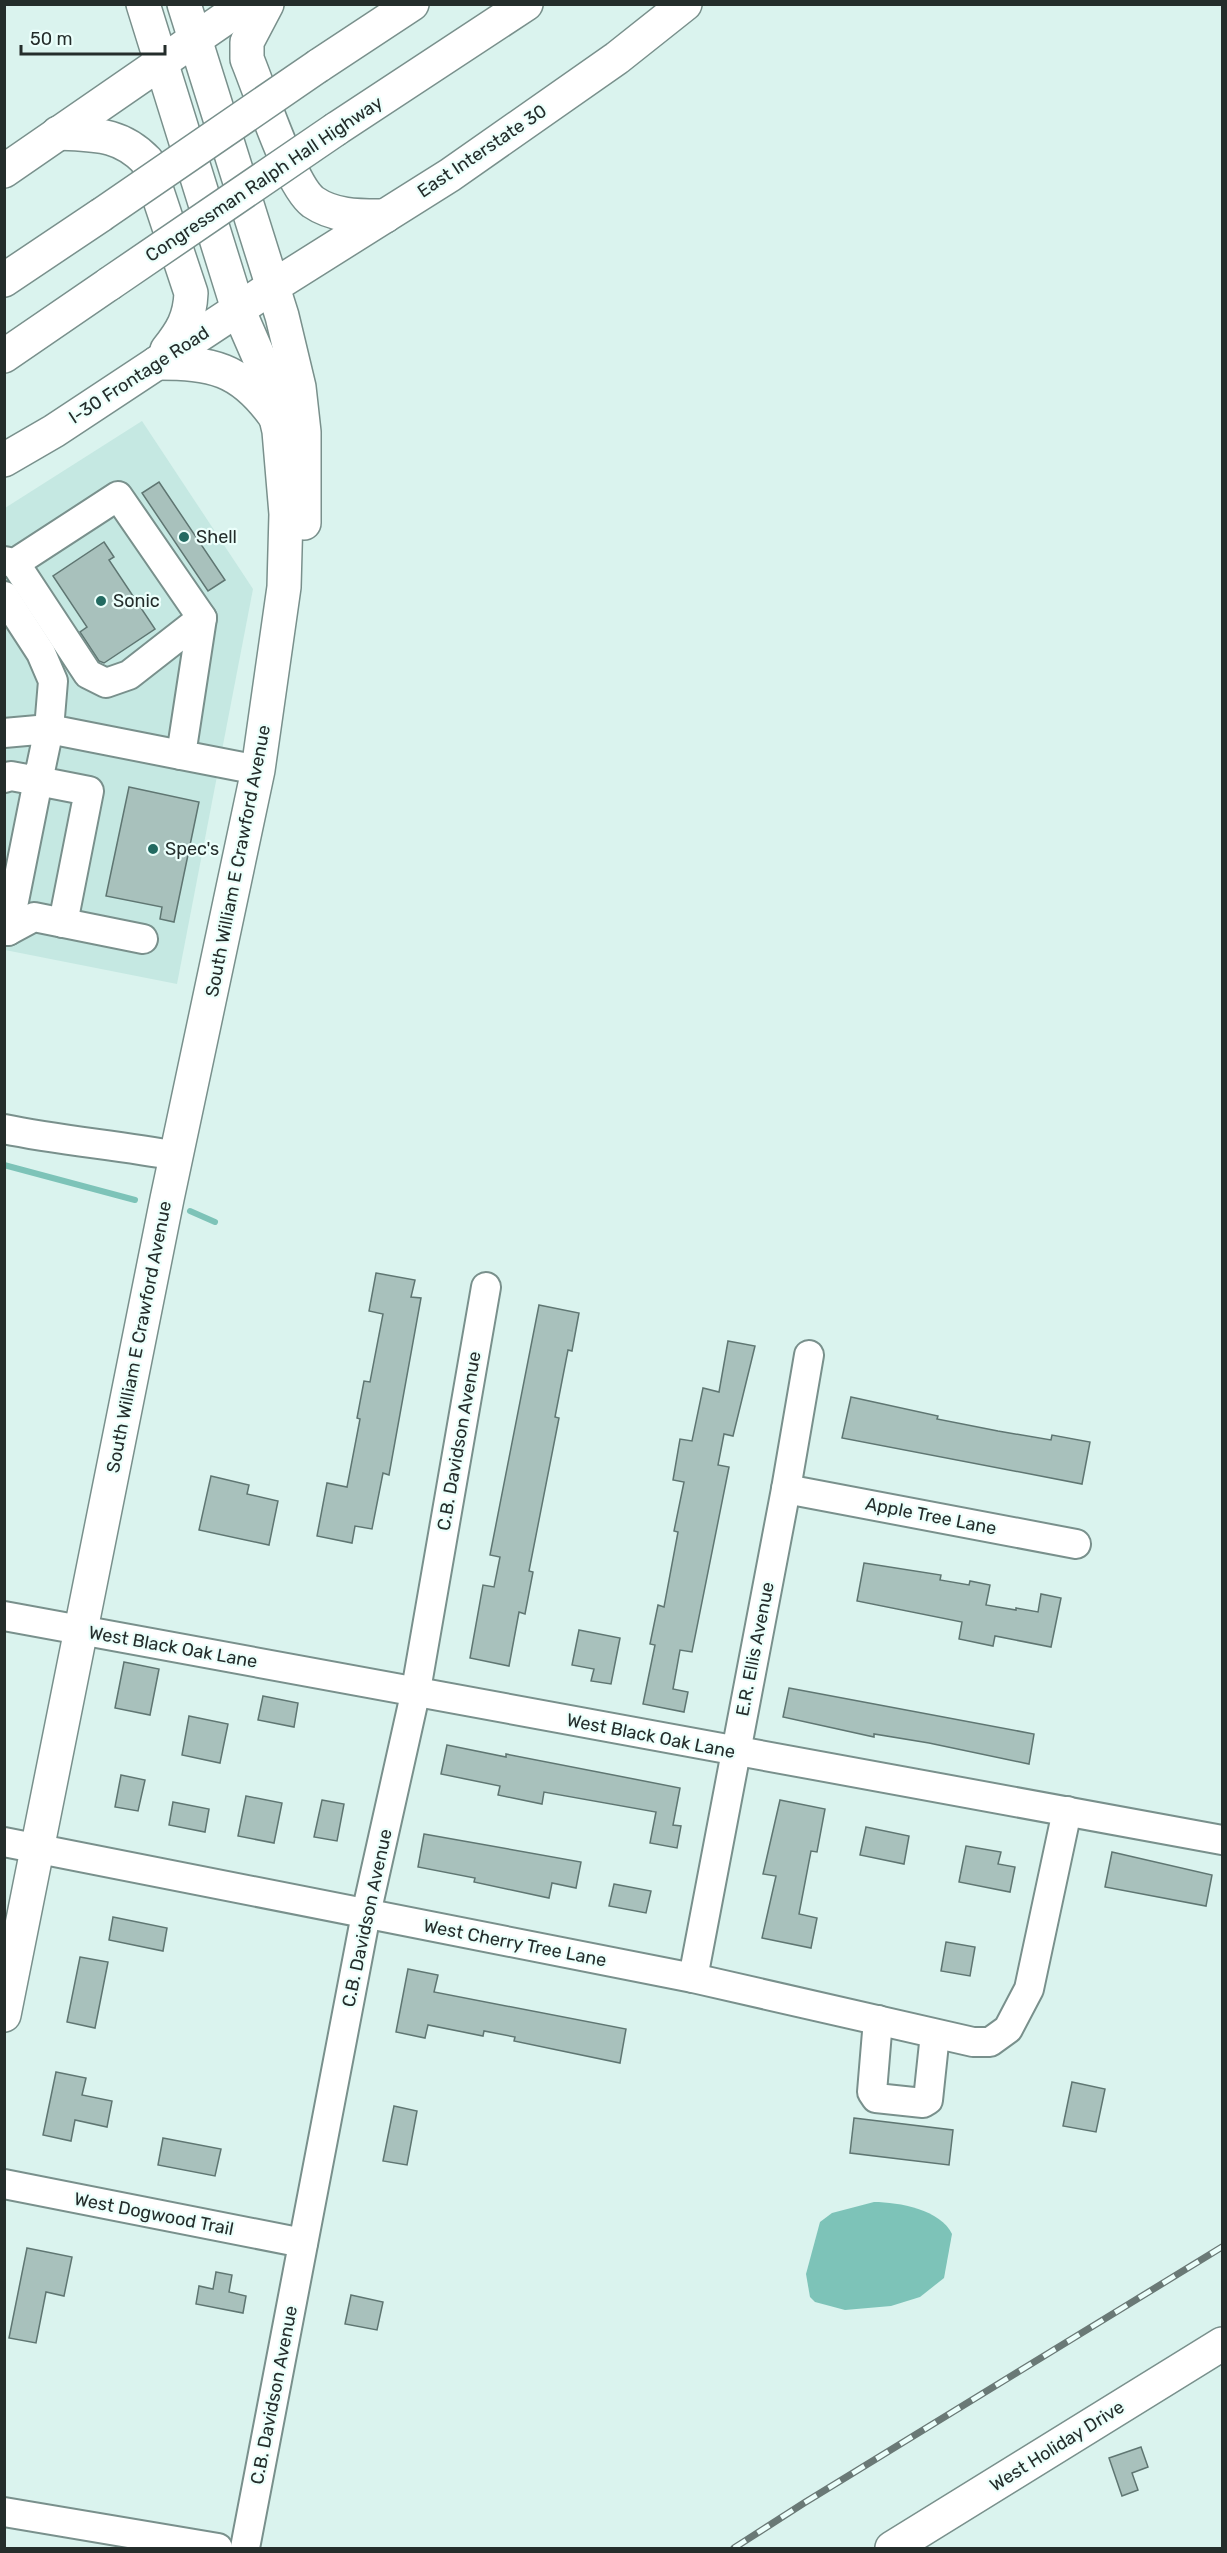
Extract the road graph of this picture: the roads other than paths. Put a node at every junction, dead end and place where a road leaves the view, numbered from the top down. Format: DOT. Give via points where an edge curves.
graph roads {
  1 [pos="143,4"];
  2 [pos="184,4"];
  3 [pos="246,4"];
  4 [pos="267,4"];
  5 [pos="412,4"];
  6 [pos="526,4"];
  7 [pos="685,4"];
  8 [pos="195,38"];
  9 [pos="161,61"];
  10 [pos="58,133"];
  11 [pos="4,171"];
  12 [pos="385,216"];
  13 [pos="4,280"];
  14 [pos="272,287"];
  15 [pos="238,309"];
  16 [pos="4,356"];
  17 [pos="157,363"];
  18 [pos="276,418"];
  19 [pos="4,460"];
  20 [pos="10,562"];
  21 [pos="4,596"];
  22 [pos="202,618"];
  23 [pos="276,660"];
  24 [pos="48,729"];
  25 [pos="4,734"];
  26 [pos="181,755"];
  27 [pos="258,770"];
  28 [pos="4,778"];
  29 [pos="38,781"];
  30 [pos="63,923"];
  31 [pos="6,930"];
  32 [pos="143,939"];
  33 [pos="4,1129"];
  34 [pos="176,1156"];
  35 [pos="486,1287"];
  36 [pos="809,1354"];
  37 [pos="786,1489"];
  38 [pos="1077,1544"];
  39 [pos="4,1616"];
  40 [pos="79,1630"];
  41 [pos="416,1690"];
  42 [pos="735,1752"];
  43 [pos="1067,1811"];
  44 [pos="1222,1840"];
  45 [pos="4,1842"];
  46 [pos="38,1849"];
  47 [pos="366,1914"];
  48 [pos="693,1978"];
  49 [pos="4,2015"];
  50 [pos="878,2020"];
  51 [pos="935,2034"];
  52 [pos="4,2184"];
  53 [pos="303,2243"];
  54 [pos="1222,2343"];
  55 [pos="4,2512"];
  56 [pos="218,2548"];
  57 [pos="245,2548"];
  58 [pos="892,2548"];
  1 -- 9 [label="main road"];
  2 -- 8 [label="main road"];
  3 -- 8 [label="main road"];
  4 -- 12 [label="main road" via="247,42 247,59 297,182 311,201 330,211 351,216"];
  5 -- 13 [label="main road, bridge"];
  6 -- 16 [label="main road, Congressman Ralph Hall Highway, bridge"];
  7 -- 12 [label="main road, East Interstate 30" via="617,58"];
  8 -- 9 [label="main road"];
  8 -- 14 [label="main road"];
  9 -- 10 [label="main road"];
  9 -- 15 [label="main road"];
  10 -- 11 [label="main road"];
  10 -- 17 [label="main road" via="118,139 135,148 147,161 191,293 184,329"];
  12 -- 14 [label="main road, East Interstate 30"];
  14 -- 15 [label="main road, I-30 Frontage Road"];
  14 -- 23 [label="main road" via="299,387 306,478 304,530 295,590"];
  15 -- 17 [label="main road, I-30 Frontage Road"];
  15 -- 18 [label="main road" via="265,371"];
  17 -- 18 [label="main road" via="201,364 230,373 257,392"];
  17 -- 19 [label="main road, I-30 Frontage Road"];
  18 -- 23 [label="main road" via="286,514"];
  20 -- 22 [label="street" via="88,674 106,683 129,675"];
  20 -- 22 [label="street" via="117,496"];
  21 -- 24 [label="street" via="53,681"];
  22 -- 26 [label="street"];
  23 -- 27 [label="main road, South William E Crawford Avenue"];
  24 -- 25 [label="street"];
  24 -- 26 [label="street"];
  24 -- 29 [label="street"];
  26 -- 27 [label="street"];
  27 -- 34 [label="main road, South William E Crawford Avenue"];
  28 -- 29 [label="street"];
  29 -- 30 [label="street" via="89,791"];
  29 -- 31 [label="street"];
  30 -- 31 [label="street" via="34,917"];
  30 -- 32 [label="street"];
  33 -- 34 [label="street"];
  34 -- 40 [label="main road, South William E Crawford Avenue"];
  35 -- 41 [label="street, C.B. Davidson Avenue"];
  36 -- 37 [label="street, E.R. Ellis Avenue"];
  37 -- 38 [label="street, Apple Tree Lane"];
  37 -- 42 [label="street, E.R. Ellis Avenue"];
  39 -- 40 [label="street, West Black Oak Lane"];
  40 -- 41 [label="street, West Black Oak Lane"];
  40 -- 46 [label="main road, South William E Crawford Avenue"];
  41 -- 42 [label="street, West Black Oak Lane"];
  41 -- 47 [label="street, C.B. Davidson Avenue"];
  42 -- 43 [label="street, West Black Oak Lane"];
  42 -- 48 [label="street, E.R. Ellis Avenue"];
  43 -- 44 [label="street, West Black Oak Lane"];
  43 -- 51 [label="street, West Cherry Tree Lane" via="1029,1989 1008,2029 990,2042"];
  45 -- 46 [label="street, West Cherry Tree Lane"];
  46 -- 47 [label="street, West Cherry Tree Lane"];
  46 -- 49 [label="main road, South William E Crawford Avenue"];
  47 -- 48 [label="street, West Cherry Tree Lane"];
  47 -- 53 [label="street, C.B. Davidson Avenue"];
  48 -- 50 [label="street, West Cherry Tree Lane"];
  50 -- 51 [label="street, West Cherry Tree Lane"];
  50 -- 51 [label="street" via="872,2092 876,2098 923,2103 928,2100"];
  52 -- 53 [label="street, West Dogwood Trail"];
  53 -- 57 [label="street, C.B. Davidson Avenue"];
  54 -- 58 [label="main road, West Holiday Drive"];
  55 -- 56 [label="street"];
}
